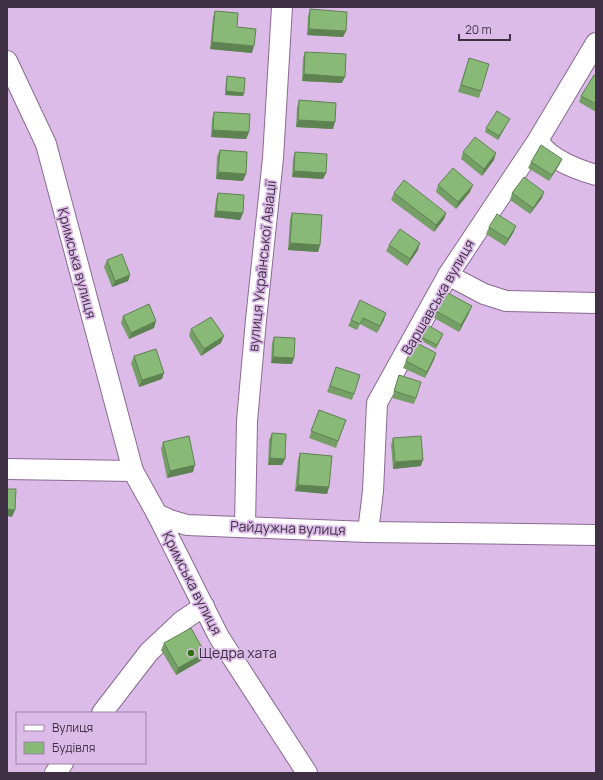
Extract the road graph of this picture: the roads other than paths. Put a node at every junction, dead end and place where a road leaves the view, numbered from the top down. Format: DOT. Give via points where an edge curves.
graph roads {
  1 [pos="282,7"];
  2 [pos="596,44"];
  3 [pos="7,61"];
  4 [pos="538,140"];
  5 [pos="596,175"];
  6 [pos="448,275"];
  7 [pos="596,303"];
  8 [pos="7,469"];
  9 [pos="133,471"];
  10 [pos="157,514"];
  11 [pos="245,526"];
  12 [pos="368,532"];
  13 [pos="596,535"];
  14 [pos="204,606"];
  15 [pos="103,712"];
  16 [pos="62,764"];
  17 [pos="55,773"];
  18 [pos="307,773"];
  1 -- 11 [label="street, вулиця Української Авіації" via="273,158 247,421"];
  2 -- 4 [label="street, Варшавська вулиця"];
  3 -- 9 [label="street, Кримська вулиця" via="46,144"];
  4 -- 5 [label="street" via="549,154 584,172"];
  4 -- 6 [label="street, Варшавська вулиця"];
  6 -- 7 [label="street" via="484,294 506,301"];
  6 -- 12 [label="street, Варшавська вулиця" via="377,404 373,491"];
  8 -- 9 [label="street"];
  9 -- 10 [label="street"];
  10 -- 11 [label="street, Райдужна вулиця" via="187,524"];
  10 -- 14 [label="street, Кримська вулиця"];
  11 -- 12 [label="street, Райдужна вулиця"];
  12 -- 13 [label="street, Райдужна вулиця"];
  14 -- 15 [label="street" via="182,621 149,652"];
  14 -- 18 [label="street, Кримська вулиця" via="219,637"];
  16 -- 17 [label="street"];
}
